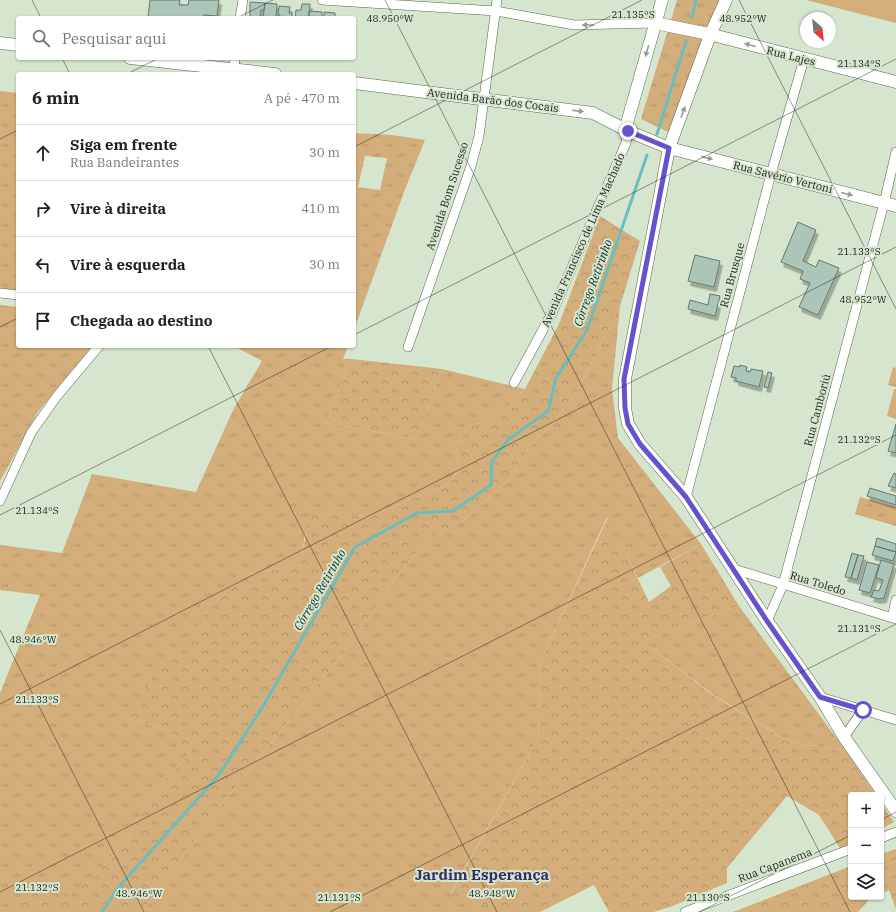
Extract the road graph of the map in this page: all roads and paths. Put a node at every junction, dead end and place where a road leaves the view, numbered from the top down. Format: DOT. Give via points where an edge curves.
graph roads {
  1 [pos="243,0"];
  2 [pos="322,0"];
  3 [pos="497,0"];
  4 [pos="662,0"];
  5 [pos="726,0"];
  6 [pos="496,11"];
  7 [pos="240,16"];
  8 [pos="655,23"];
  9 [pos="710,35"];
  10 [pos="0,43"];
  11 [pos="16,45"];
  12 [pos="804,59"];
  13 [pos="142,60"];
  14 [pos="235,64"];
  15 [pos="204,70"];
  16 [pos="267,72"];
  17 [pos="896,82"];
  18 [pos="356,84"];
  19 [pos="484,99"];
  20 [pos="628,131"];
  21 [pos="669,148"];
  22 [pos="896,152"];
  23 [pos="771,174"];
  24 [pos="884,203"];
  25 [pos="896,206"];
  26 [pos="0,293"];
  27 [pos="16,295"];
  28 [pos="408,347"];
  29 [pos="97,348"];
  30 [pos="514,383"];
  31 [pos="686,497"];
  32 [pos="0,501"];
  33 [pos="734,569"];
  34 [pos="783,585"];
  35 [pos="896,600"];
  36 [pos="894,618"];
  37 [pos="767,621"];
  38 [pos="820,697"];
  39 [pos="863,710"];
  40 [pos="896,720"];
  41 [pos="844,737"];
  42 [pos="896,810"];
  43 [pos="896,832"];
  44 [pos="884,837"];
  45 [pos="848,850"];
  46 [pos="685,912"];
  1 -- 7 [label="street"];
  2 -- 6 [label="street"];
  3 -- 6 [label="street, Avenida Bom Sucesso"];
  4 -- 8 [label="street, Avenida Francisco de Lima Machado"];
  5 -- 9 [label="street"];
  8 -- 6 [label="street, one-way" via="574,25"];
  6 -- 19 [label="street, Avenida Bom Sucesso"];
  8 -- 9 [label="street, Rua Lajes"];
  8 -- 20 [label="street, Avenida Francisco de Lima Machado, one-way" via="627,123"];
  12 -- 9 [label="street, Rua Lajes, one-way"];
  21 -- 9 [label="street, one-way"];
  10 -- 11 [label="street"];
  12 -- 17 [label="street, Rua Lajes"];
  12 -- 23 [label="street, Rua Brusque"];
  13 -- 15 [label="street"];
  14 -- 15 [label="street"];
  14 -- 16 [label="street"];
  18 -- 19 [label="street, Avenida Barão dos Cocais"];
  19 -- 20 [label="street, Avenida Barão dos Cocais, one-way" via="593,113"];
  19 -- 28 [label="street, Avenida Bom Sucesso" via="479,136 471,166"];
  20 -- 21 [label="street, Avenida Barão dos Cocais"];
  20 -- 30 [label="street, Avenida Francisco de Lima Machado" via="626,143 552,313"];
  21 -- 23 [label="street, Rua Savério Vertoni, one-way"];
  21 -- 31 [label="street" via="624,379 625,408 628,424 640,444"];
  22 -- 24 [label="street, Rua Camboriú"];
  23 -- 24 [label="street, Rua Savério Vertoni, one-way"];
  23 -- 31 [label="street, Rua Brusque"];
  24 -- 25 [label="street, Rua Savério Vertoni"];
  24 -- 34 [label="street, Rua Camboriú"];
  26 -- 27 [label="street"];
  29 -- 32 [label="street" via="57,396 31,433"];
  31 -- 33 [label="street"];
  33 -- 34 [label="street, Rua Toledo"];
  33 -- 37 [label="street"];
  34 -- 36 [label="street, Rua Toledo"];
  34 -- 37 [label="street, Rua Camboriú"];
  35 -- 36 [label="street"];
  37 -- 38 [label="street"];
  38 -- 39 [label="street"];
  38 -- 41 [label="street"];
  39 -- 40 [label="street"];
  39 -- 41 [label="street"];
  41 -- 42 [label="street"];
  43 -- 44 [label="street"];
  45 -- 46 [label="street, Rua Capanema"];
}
